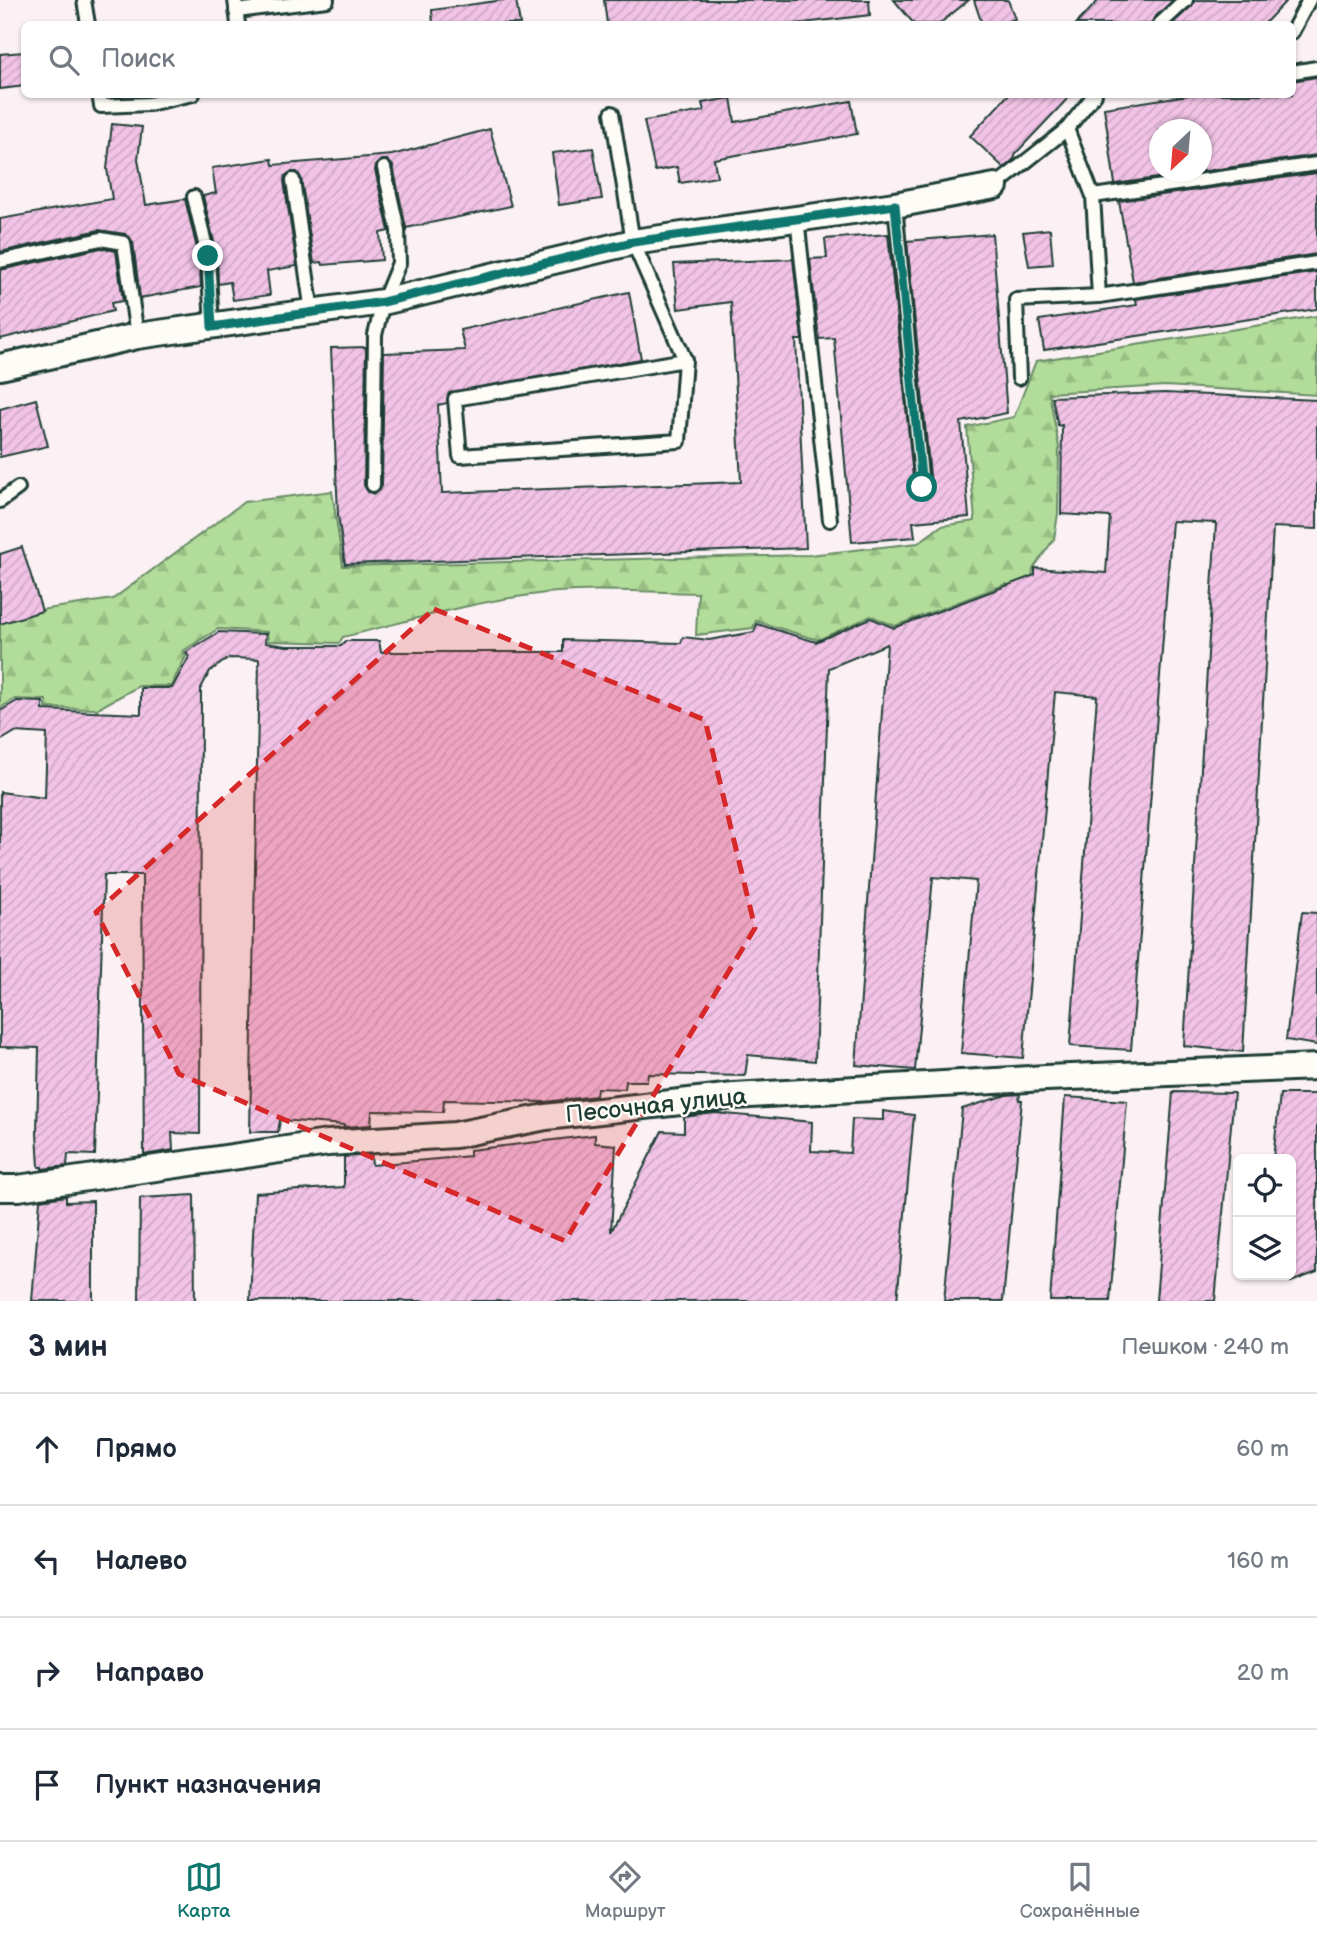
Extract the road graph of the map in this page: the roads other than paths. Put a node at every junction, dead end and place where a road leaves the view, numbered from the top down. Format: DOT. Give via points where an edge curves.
graph roads {
  1 [pos="84,0"];
  2 [pos="327,0"];
  3 [pos="1186,0"];
  4 [pos="1309,0"];
  5 [pos="236,5"];
  6 [pos="88,21"];
  7 [pos="1163,21"];
  8 [pos="1296,26"];
  9 [pos="1317,68"];
  10 [pos="1296,72"];
  11 [pos="99,98"];
  12 [pos="175,98"];
  13 [pos="1092,98"];
  14 [pos="612,113"];
  15 [pos="1067,129"];
  16 [pos="1317,164"];
  17 [pos="384,168"];
  18 [pos="293,180"];
  19 [pos="995,186"];
  20 [pos="1093,196"];
  21 [pos="194,197"];
  22 [pos="895,205"];
  23 [pos="797,218"];
  24 [pos="633,242"];
  25 [pos="0,261"];
  26 [pos="1317,263"];
  27 [pos="1099,296"];
  28 [pos="383,302"];
  29 [pos="312,312"];
  30 [pos="212,327"];
  31 [pos="137,336"];
  32 [pos="685,360"];
  33 [pos="0,367"];
  34 [pos="1019,378"];
  35 [pos="373,485"];
  36 [pos="922,487"];
  37 [pos="18,488"];
  38 [pos="0,501"];
  39 [pos="830,520"];
  40 [pos="1317,1067"];
  41 [pos="0,1188"];
  1 -- 6 [label="lane"];
  2 -- 5 [label="lane"];
  3 -- 7 [label="lane"];
  4 -- 8 [label="lane"];
  9 -- 10 [label="lane"];
  11 -- 12 [label="lane" via="100,106"];
  13 -- 15 [label="lane"];
  14 -- 24 [label="lane"];
  15 -- 19 [label="lane"];
  15 -- 20 [label="lane"];
  16 -- 20 [label="lane"];
  17 -- 28 [label="lane" via="398,230 399,263"];
  18 -- 29 [label="lane"];
  19 -- 22 [label="street"];
  20 -- 27 [label="lane"];
  21 -- 30 [label="lane" via="208,256"];
  22 -- 23 [label="street"];
  22 -- 36 [label="lane"];
  23 -- 24 [label="street"];
  23 -- 39 [label="lane"];
  24 -- 28 [label="street"];
  24 -- 32 [label="lane"];
  25 -- 31 [label="lane" via="101,239 124,243"];
  26 -- 27 [label="lane"];
  27 -- 34 [label="lane" via="1016,300"];
  28 -- 29 [label="street"];
  28 -- 35 [label="lane" via="375,335"];
  29 -- 30 [label="street"];
  30 -- 31 [label="street"];
  31 -- 33 [label="street"];
  32 -- 32 [label="lane" via="679,441 460,456 455,399"];
  37 -- 38 [label="lane"];
  40 -- 41 [label="street, Песочная улица" via="734,1096 546,1117 455,1135 328,1143"];
}
